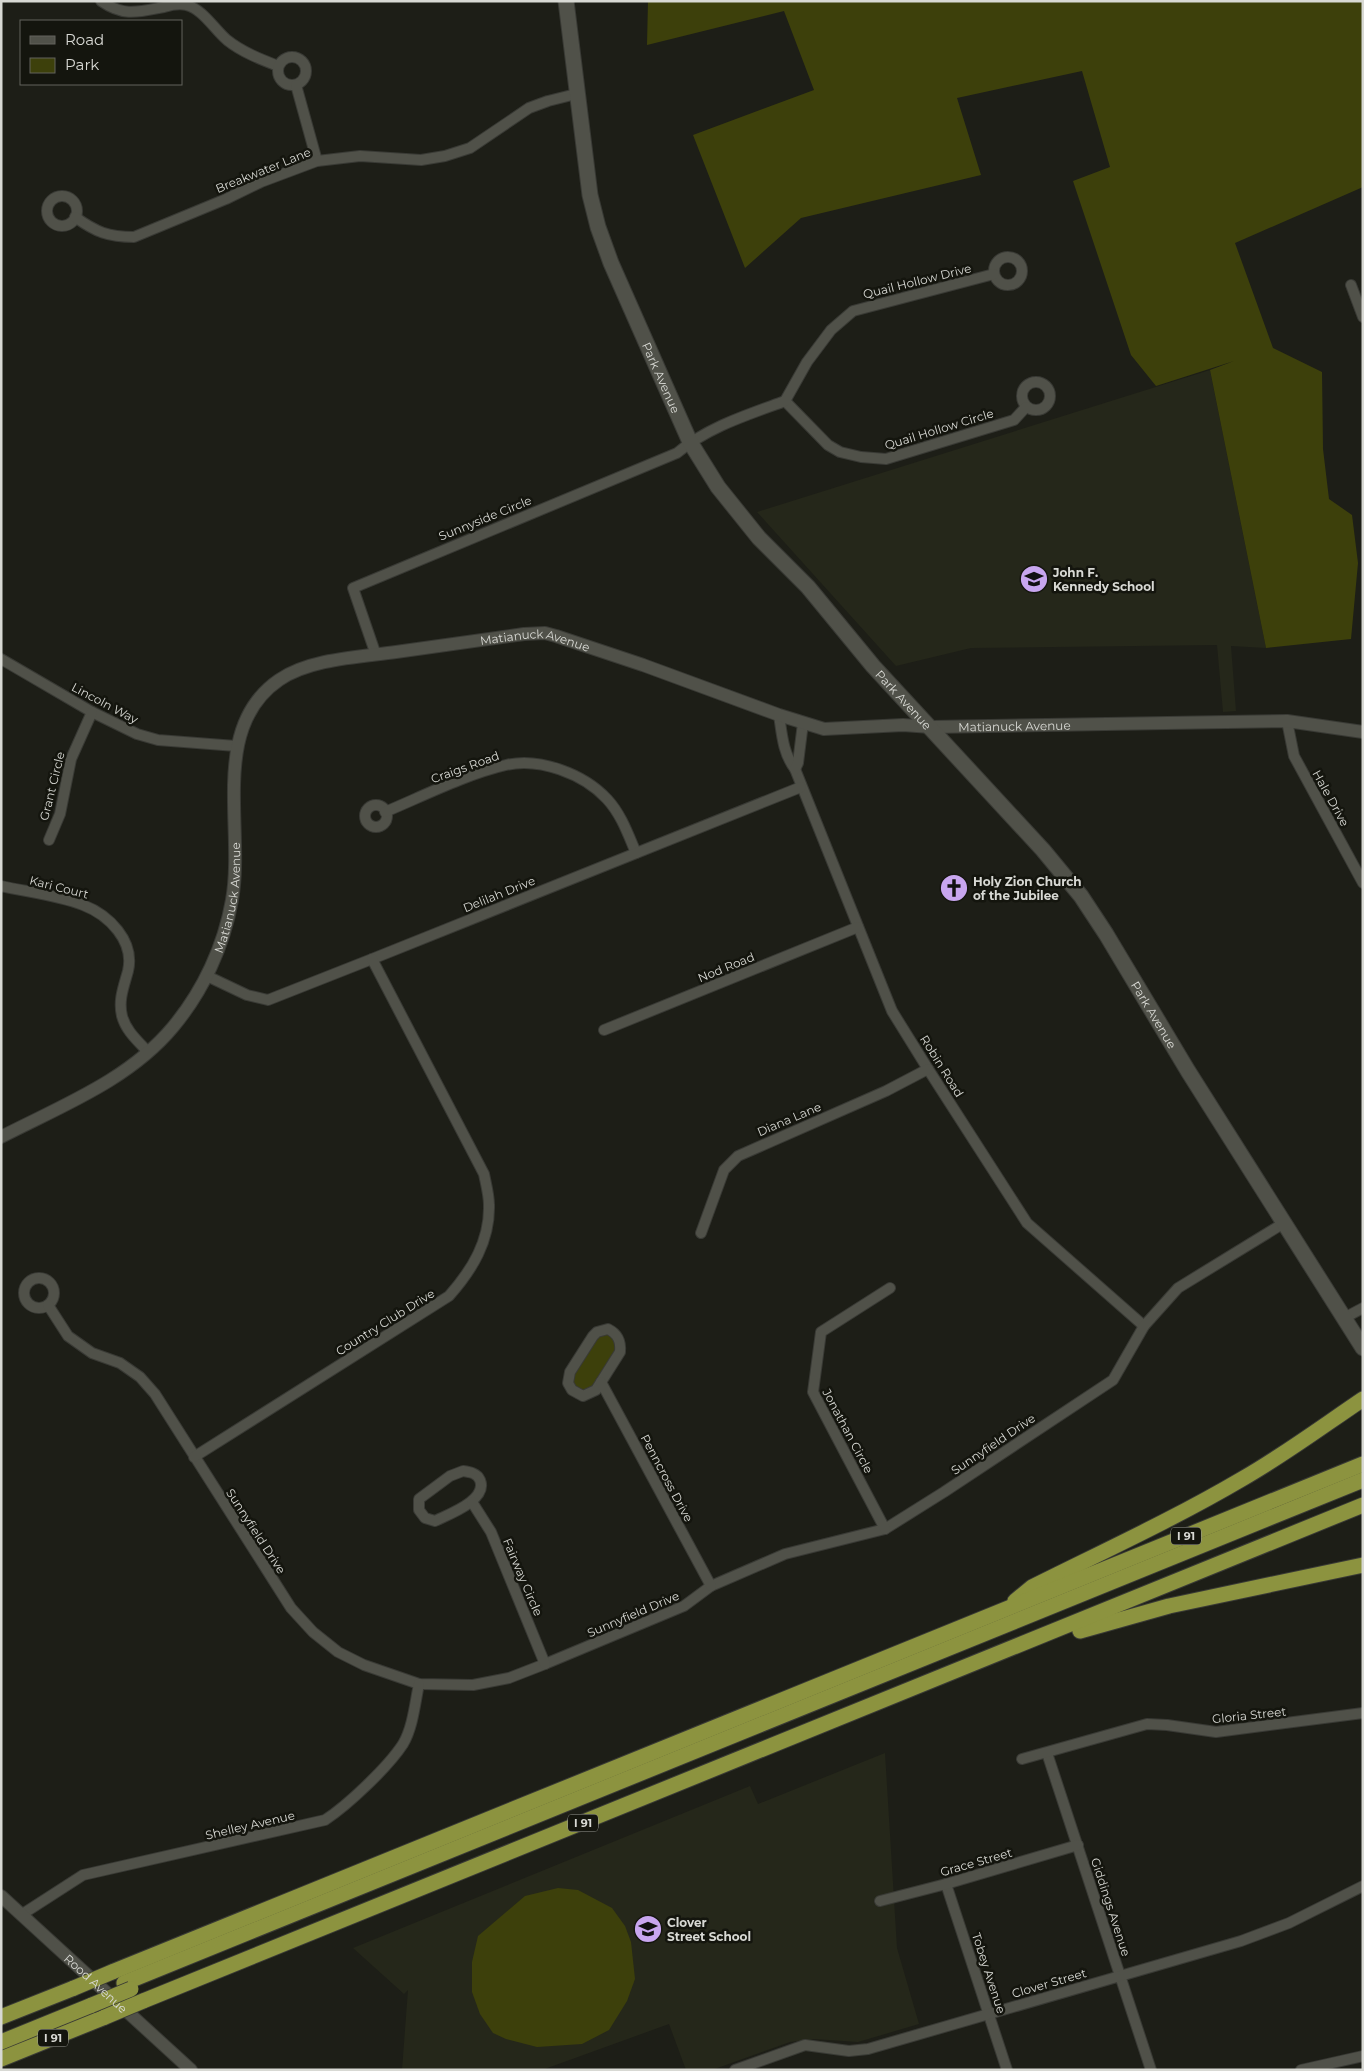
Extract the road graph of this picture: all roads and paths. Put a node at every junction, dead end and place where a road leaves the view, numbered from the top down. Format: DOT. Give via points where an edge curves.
graph roads {
  1 [pos="101,1"];
  2 [pos="566,1"];
  3 [pos="278,66"];
  4 [pos="296,85"];
  5 [pos="576,94"];
  6 [pos="317,161"];
  7 [pos="75,217"];
  8 [pos="994,274"];
  9 [pos="1351,285"];
  10 [pos="1363,317"];
  11 [pos="785,401"];
  12 [pos="1026,407"];
  13 [pos="690,442"];
  14 [pos="376,655"];
  15 [pos="1,659"];
  16 [pos="92,712"];
  17 [pos="779,715"];
  18 [pos="1287,721"];
  19 [pos="803,722"];
  20 [pos="931,727"];
  21 [pos="1363,732"];
  22 [pos="236,746"];
  23 [pos="795,769"];
  24 [pos="801,787"];
  25 [pos="385,812"];
  26 [pos="49,840"];
  27 [pos="636,853"];
  28 [pos="1363,883"];
  29 [pos="1,886"];
  30 [pos="858,927"];
  31 [pos="372,960"];
  32 [pos="207,976"];
  33 [pos="604,1030"];
  34 [pos="148,1052"];
  35 [pos="928,1069"];
  36 [pos="1,1137"];
  37 [pos="1284,1224"];
  38 [pos="701,1233"];
  39 [pos="890,1288"];
  40 [pos="48,1305"];
  41 [pos="1363,1308"];
  42 [pos="1344,1318"];
  43 [pos="1144,1326"];
  44 [pos="1363,1348"];
  45 [pos="601,1382"];
  46 [pos="1363,1399"];
  47 [pos="194,1457"];
  48 [pos="1363,1464"];
  49 [pos="1363,1480"];
  50 [pos="1363,1489"];
  51 [pos="472,1502"];
  52 [pos="1363,1505"];
  53 [pos="886,1529"];
  54 [pos="1363,1566"];
  55 [pos="711,1586"];
  56 [pos="1009,1608"];
  57 [pos="1023,1644"];
  58 [pos="545,1664"];
  59 [pos="419,1684"];
  60 [pos="1363,1714"];
  61 [pos="1047,1753"];
  62 [pos="1022,1759"];
  63 [pos="1078,1845"];
  64 [pos="946,1884"];
  65 [pos="1363,1886"];
  66 [pos="1,1896"];
  67 [pos="880,1901"];
  68 [pos="22,1915"];
  69 [pos="1121,1975"];
  70 [pos="127,1986"];
  71 [pos="89,2002"];
  72 [pos="989,2013"];
  73 [pos="1,2017"];
  74 [pos="1,2034"];
  75 [pos="1,2042"];
  76 [pos="24,2049"];
  77 [pos="1363,2056"];
  78 [pos="1,2059"];
  79 [pos="1,2067"];
  80 [pos="191,2070"];
  81 [pos="735,2070"];
  82 [pos="1007,2070"];
  83 [pos="1151,2070"];
  84 [pos="1301,2070"];
  1 -- 3 [label="street" via="123,12 134,13 178,3 194,7 228,40 249,54"];
  2 -- 5 [label="main road, Park Avenue"];
  3 -- 4 [label="street" via="282,81"];
  3 -- 4 [label="street" via="289,57 302,62 306,74"];
  4 -- 6 [label="street"];
  5 -- 6 [label="street, Breakwater Lane" via="529,108 470,148 445,156 421,160 360,156"];
  5 -- 13 [label="main road, Park Avenue" via="590,195 598,227"];
  6 -- 7 [label="street, Breakwater Lane" via="134,237 103,234"];
  8 -- 11 [label="street, Quail Hollow Drive" via="853,311 831,330 807,362"];
  9 -- 10 [label="street"];
  11 -- 12 [label="street, Quail Hollow Circle" via="828,445 861,458 886,459 1014,420"];
  11 -- 13 [label="street" via="730,421"];
  13 -- 14 [label="street, Sunnyside Circle" via="677,453 353,588"];
  13 -- 20 [label="main road, Park Avenue" via="718,487 759,538 808,588 873,666"];
  14 -- 17 [label="street, Matianuck Avenue" via="524,634 545,634 643,665"];
  14 -- 22 [label="street, Matianuck Avenue" via="309,666 280,679 254,705"];
  15 -- 16 [label="street, Lincoln Way"];
  16 -- 22 [label="street, Lincoln Way" via="148,738"];
  16 -- 26 [label="street, Grant Circle" via="70,759 60,814"];
  17 -- 19 [label="street, Matianuck Avenue"];
  17 -- 23 [label="street, Robin Road" via="784,748"];
  18 -- 20 [label="street, Matianuck Avenue"];
  18 -- 21 [label="street, Matianuck Avenue"];
  18 -- 28 [label="street, Hale Drive" via="1294,756"];
  19 -- 20 [label="street, Matianuck Avenue" via="824,729 903,725"];
  19 -- 23 [label="street"];
  20 -- 37 [label="main road, Park Avenue" via="1081,896"];
  22 -- 32 [label="street, Matianuck Avenue" via="234,887 224,935"];
  23 -- 24 [label="street, Robin Road"];
  24 -- 27 [label="street, Delilah Drive"];
  24 -- 30 [label="street, Robin Road"];
  25 -- 27 [label="street, Craigs Road" via="508,764 538,764 564,770 583,780 606,799 620,818"];
  27 -- 31 [label="street, Delilah Drive"];
  29 -- 34 [label="street, Kari Court" via="82,904 118,931 125,941 129,957 121,1000 122,1018"];
  30 -- 33 [label="street, Nod Road"];
  30 -- 35 [label="street, Robin Road" via="892,1010"];
  31 -- 32 [label="street, Delilah Drive" via="268,1000 247,995"];
  31 -- 47 [label="street, Country Club Drive" via="484,1174 489,1204 487,1232 477,1259 449,1296"];
  32 -- 34 [label="street, Matianuck Avenue" via="179,1020"];
  34 -- 36 [label="street, Matianuck Avenue" via="101,1085"];
  35 -- 38 [label="street, Diana Lane" via="886,1091 738,1156 724,1170"];
  35 -- 43 [label="street, Robin Road" via="1027,1223"];
  37 -- 42 [label="main road, Park Avenue"];
  37 -- 43 [label="street, Sunnyfield Drive" via="1178,1288"];
  39 -- 53 [label="street, Jonathan Circle" via="821,1332 813,1392"];
  40 -- 47 [label="street, Sunnyfield Drive" via="68,1336 140,1377 155,1394"];
  41 -- 42 [label="street"];
  42 -- 44 [label="main road, Park Avenue"];
  43 -- 53 [label="street, Sunnyfield Drive" via="1113,1380"];
  45 -- 45 [label="street" via="621,1345 618,1337 608,1329 593,1336 567,1378 572,1390 584,1396 596,1390"];
  45 -- 55 [label="street, Penncross Drive"];
  46 -- 56 [label="highway" via="1242,1479 1032,1587"];
  47 -- 59 [label="street, Sunnyfield Drive" via="291,1608 313,1632 338,1652"];
  48 -- 56 [label="highway, I 91"];
  49 -- 70 [label="highway"];
  50 -- 70 [label="highway"];
  51 -- 51 [label="street" via="481,1484 475,1474 463,1471 424,1494 418,1505 425,1518 436,1521"];
  51 -- 58 [label="street, Fairway Circle" via="491,1532"];
  52 -- 57 [label="highway, I 91"];
  53 -- 55 [label="street, Sunnyfield Drive" via="785,1554"];
  54 -- 57 [label="highway" via="1169,1606 1055,1641"];
  55 -- 58 [label="street, Sunnyfield Drive" via="684,1606"];
  56 -- 73 [label="highway, I 91, bridge"];
  57 -- 76 [label="highway, I 91, bridge"];
  58 -- 59 [label="street, Sunnyfield Drive" via="509,1678 473,1685"];
  59 -- 68 [label="street, Shelley Avenue" via="414,1713 403,1744 362,1790 325,1820 83,1876"];
  60 -- 61 [label="street, Gloria Street" via="1216,1732 1147,1724"];
  61 -- 62 [label="street, Gloria Street"];
  61 -- 63 [label="street, Giddings Avenue"];
  63 -- 64 [label="street, Grace Street"];
  63 -- 69 [label="street, Giddings Avenue"];
  64 -- 67 [label="street, Grace Street"];
  64 -- 72 [label="street, Tobey Avenue"];
  65 -- 69 [label="street, Clover Street" via="1264,1933"];
  66 -- 68 [label="street, Rood Avenue"];
  68 -- 80 [label="street, Rood Avenue"];
  69 -- 72 [label="street, Clover Street"];
  69 -- 83 [label="street, Giddings Avenue"];
  70 -- 71 [label="highway"];
  71 -- 74 [label="highway"];
  71 -- 75 [label="highway"];
  72 -- 81 [label="street, Clover Street" via="868,2049 849,2051 805,2045"];
  72 -- 82 [label="street, Tobey Avenue"];
  76 -- 78 [label="highway, I 91"];
  76 -- 79 [label="highway"];
  77 -- 84 [label="street"];
}
